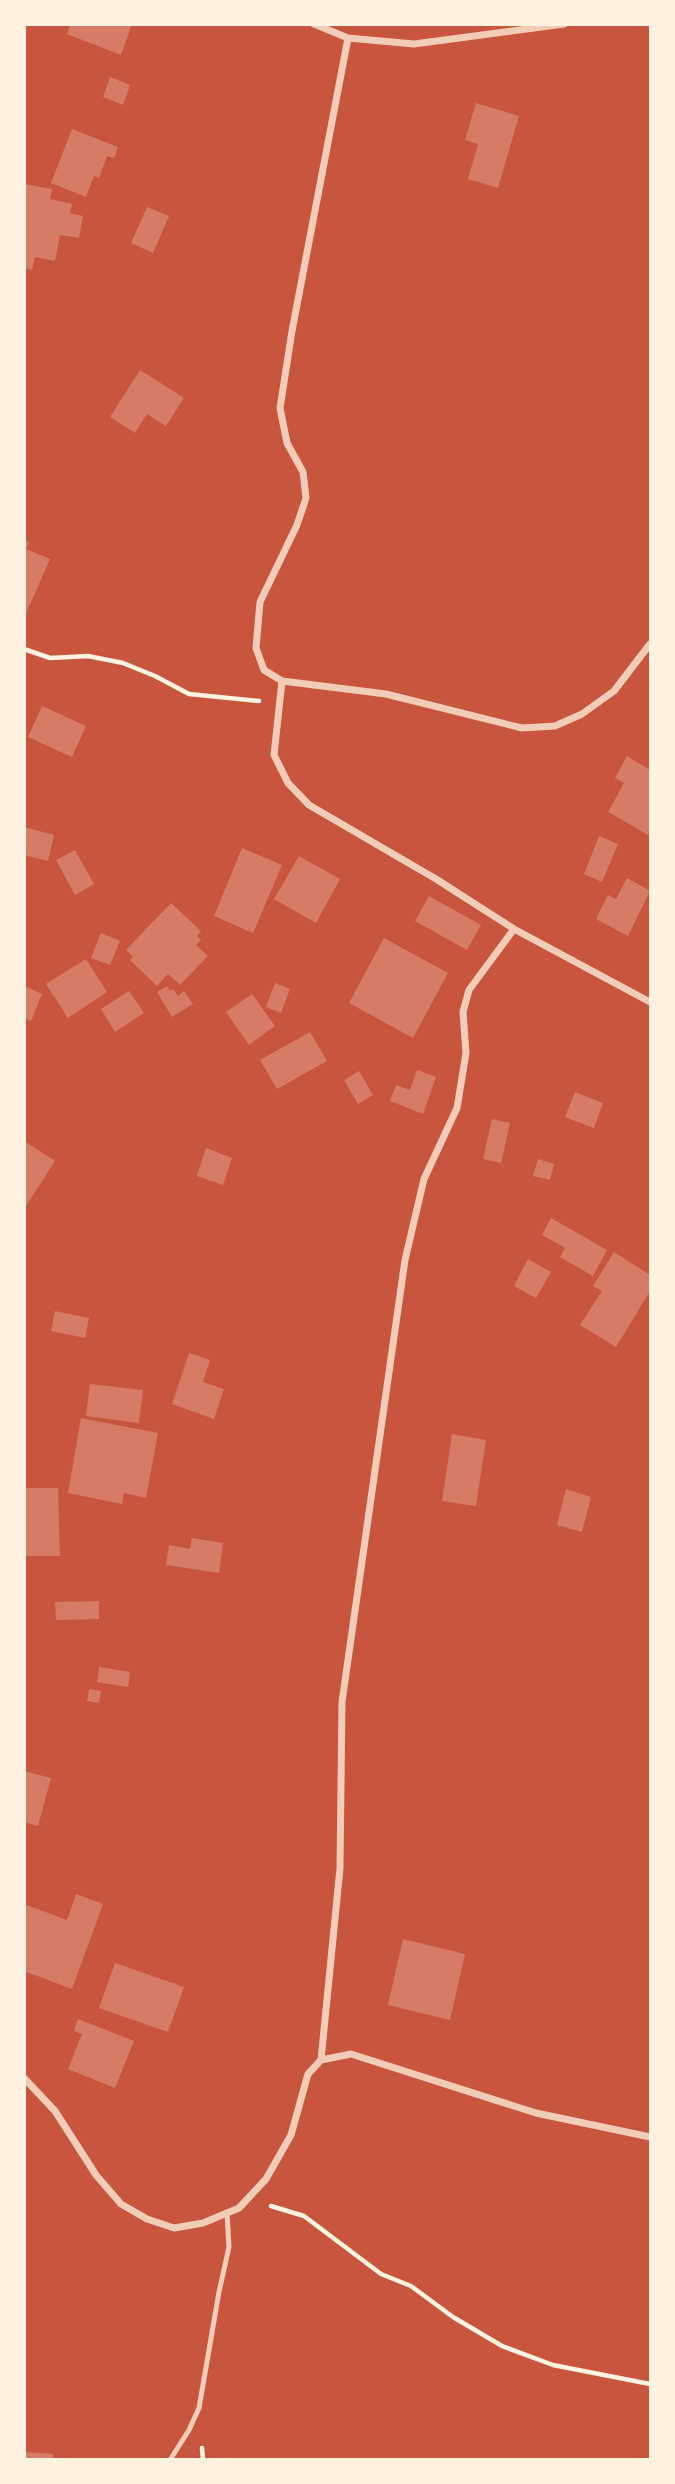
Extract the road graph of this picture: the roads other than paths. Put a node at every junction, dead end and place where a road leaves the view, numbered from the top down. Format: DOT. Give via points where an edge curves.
graph roads {
  1 [pos="314,24"];
  2 [pos="564,24"];
  3 [pos="348,38"];
  4 [pos="650,644"];
  5 [pos="282,681"];
  6 [pos="514,929"];
  7 [pos="650,1002"];
  8 [pos="321,2060"];
  9 [pos="24,2078"];
  10 [pos="650,2137"];
  11 [pos="227,2213"];
  12 [pos="170,2459"];
  1 -- 3 [label="street"];
  2 -- 3 [label="street" via="414,44"];
  3 -- 5 [label="street" via="280,408 287,443 303,472 306,498 260,601 256,648 264,670"];
  4 -- 5 [label="street" via="614,691 555,726 522,729 386,694"];
  5 -- 6 [label="street" via="274,755 288,783 309,805"];
  6 -- 7 [label="street"];
  6 -- 8 [label="street" via="469,990 463,1012 466,1053 457,1108 424,1179 405,1260 341,1702 340,1868"];
  8 -- 10 [label="street" via="351,2054 536,2113"];
  8 -- 11 [label="street" via="308,2074 290,2135 266,2179"];
  9 -- 11 [label="street" via="55,2111 96,2175 121,2204 174,2228"];
  11 -- 12 [label="lane" via="229,2247 200,2408"];
}
